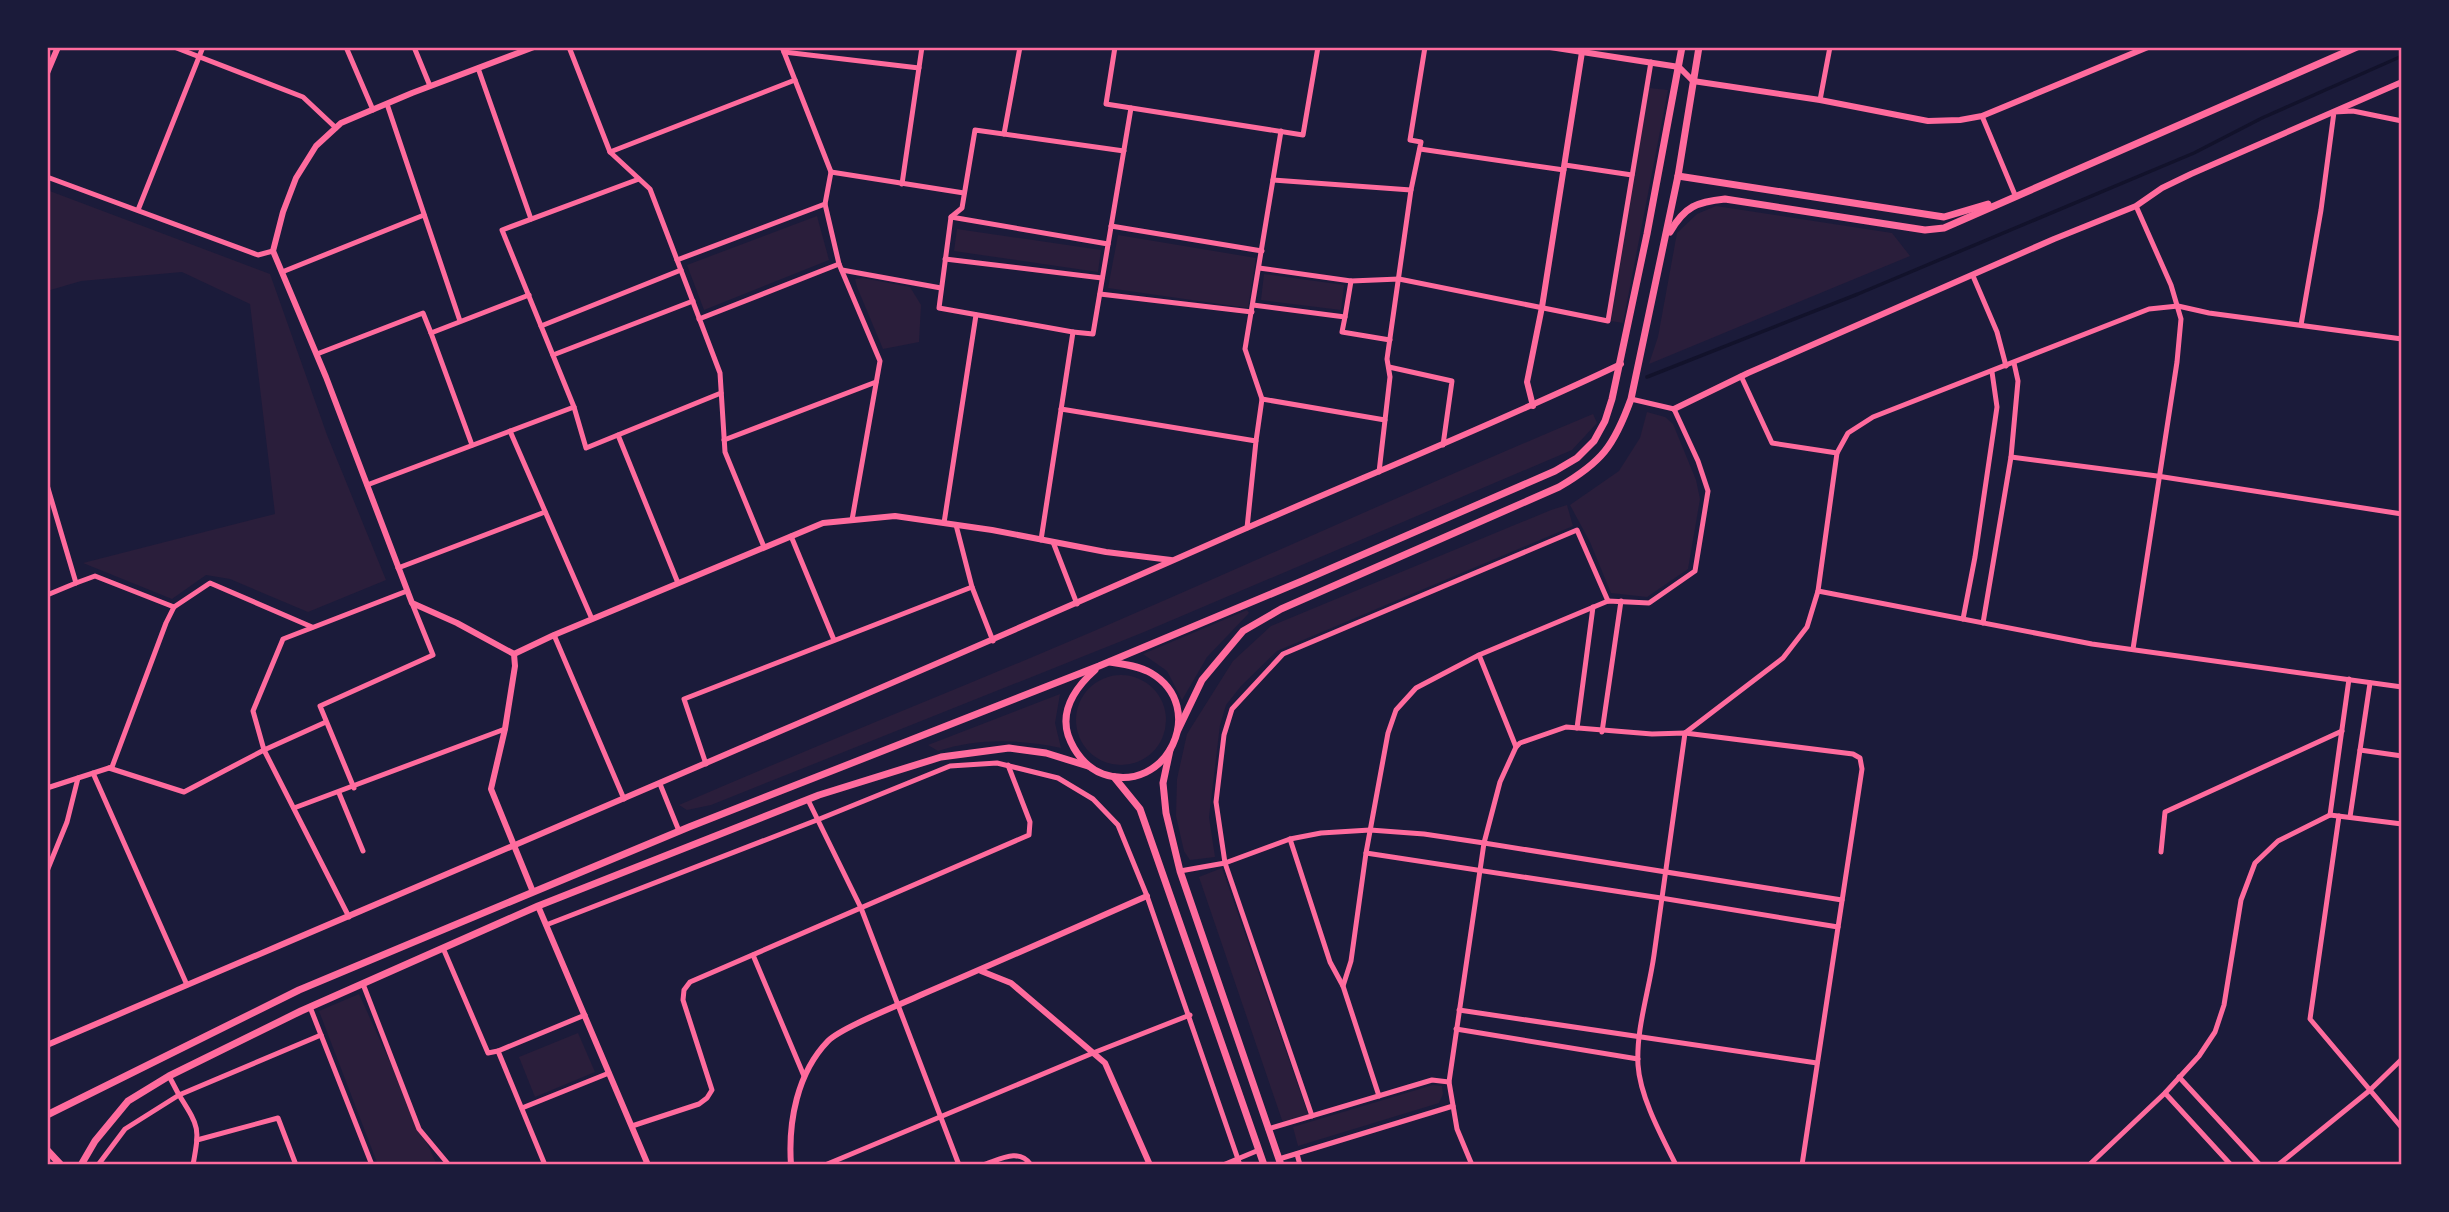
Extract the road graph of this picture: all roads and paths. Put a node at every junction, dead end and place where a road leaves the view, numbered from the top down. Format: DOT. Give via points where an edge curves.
graph roads {
  1 [pos="58,47"];
  2 [pos="174,47"];
  3 [pos="203,47"];
  4 [pos="346,47"];
  5 [pos="414,47"];
  6 [pos="534,47"];
  7 [pos="569,47"];
  8 [pos="922,47"];
  9 [pos="1020,47"];
  10 [pos="1115,47"];
  11 [pos="1318,47"];
  12 [pos="1424,47"];
  13 [pos="1550,47"];
  14 [pos="1682,47"];
  15 [pos="1699,47"];
  16 [pos="1830,47"];
  17 [pos="2148,47"];
  18 [pos="2357,47"];
  19 [pos="783,49"];
  20 [pos="1582,52"];
  21 [pos="199,58"];
  22 [pos="1651,62"];
  23 [pos="1679,67"];
  24 [pos="478,68"];
  25 [pos="919,68"];
  26 [pos="47,73"];
  27 [pos="795,80"];
  28 [pos="1693,81"];
  29 [pos="2402,82"];
  30 [pos="430,86"];
  31 [pos="1820,100"];
  32 [pos="387,104"];
  33 [pos="1131,108"];
  34 [pos="373,110"];
  35 [pos="2334,112"];
  36 [pos="1982,116"];
  37 [pos="2402,121"];
  38 [pos="335,128"];
  39 [pos="1281,131"];
  40 [pos="1004,134"];
  41 [pos="1420,149"];
  42 [pos="1124,151"];
  43 [pos="610,152"];
  44 [pos="1564,167"];
  45 [pos="831,172"];
  46 [pos="1632,175"];
  47 [pos="1678,176"];
  48 [pos="47,177"];
  49 [pos="639,179"];
  50 [pos="1273,180"];
  51 [pos="902,184"];
  52 [pos="1411,190"];
  53 [pos="964,193"];
  54 [pos="2015,195"];
  55 [pos="825,204"];
  56 [pos="2136,206"];
  57 [pos="138,211"];
  58 [pos="424,215"];
  59 [pos="951,217"];
  60 [pos="531,219"];
  61 [pos="1111,226"];
  62 [pos="1666,238"];
  63 [pos="1108,244"];
  64 [pos="274,251"];
  65 [pos="1262,251"];
  66 [pos="945,259"];
  67 [pos="677,260"];
  68 [pos="841,267"];
  69 [pos="1259,268"];
  70 [pos="681,270"];
  71 [pos="282,272"];
  72 [pos="1973,276"];
  73 [pos="1102,278"];
  74 [pos="1399,279"];
  75 [pos="1350,281"];
  76 [pos="941,288"];
  77 [pos="1100,294"];
  78 [pos="529,295"];
  79 [pos="693,301"];
  80 [pos="1253,304"];
  81 [pos="2178,306"];
  82 [pos="1542,307"];
  83 [pos="1252,312"];
  84 [pos="976,315"];
  85 [pos="1345,317"];
  86 [pos="699,319"];
  87 [pos="460,321"];
  88 [pos="2301,325"];
  89 [pos="541,326"];
  90 [pos="1073,332"];
  91 [pos="431,333"];
  92 [pos="2402,339"];
  93 [pos="1390,340"];
  94 [pos="317,354"];
  95 [pos="553,355"];
  96 [pos="2014,363"];
  97 [pos="1621,364"];
  98 [pos="2006,366"];
  99 [pos="1388,367"];
  100 [pos="1992,372"];
  101 [pos="1741,376"];
  102 [pos="876,382"];
  103 [pos="721,393"];
  104 [pos="1262,399"];
  105 [pos="1630,399"];
  106 [pos="574,407"];
  107 [pos="1533,407"];
  108 [pos="1061,409"];
  109 [pos="1674,409"];
  110 [pos="1385,420"];
  111 [pos="510,431"];
  112 [pos="618,435"];
  113 [pos="724,440"];
  114 [pos="1256,441"];
  115 [pos="1443,444"];
  116 [pos="472,446"];
  117 [pos="1837,453"];
  118 [pos="2011,457"];
  119 [pos="1379,472"];
  120 [pos="2160,476"];
  121 [pos="47,485"];
  122 [pos="367,485"];
  123 [pos="545,512"];
  124 [pos="2402,514"];
  125 [pos="852,520"];
  126 [pos="944,523"];
  127 [pos="956,525"];
  128 [pos="1247,528"];
  129 [pos="791,536"];
  130 [pos="1041,540"];
  131 [pos="1053,542"];
  132 [pos="764,547"];
  133 [pos="1173,561"];
  134 [pos="398,568"];
  135 [pos="76,583"];
  136 [pos="678,583"];
  137 [pos="972,587"];
  138 [pos="407,590"];
  139 [pos="1818,592"];
  140 [pos="47,595"];
  141 [pos="1608,601"];
  142 [pos="1621,601"];
  143 [pos="412,603"];
  144 [pos="1077,604"];
  145 [pos="174,607"];
  146 [pos="1593,607"];
  147 [pos="592,619"];
  148 [pos="1963,619"];
  149 [pos="1983,623"];
  150 [pos="312,627"];
  151 [pos="554,635"];
  152 [pos="834,640"];
  153 [pos="993,641"];
  154 [pos="2133,649"];
  155 [pos="514,654"];
  156 [pos="1479,655"];
  157 [pos="1109,661"];
  158 [pos="1099,666"];
  159 [pos="2349,680"];
  160 [pos="2370,683"];
  161 [pos="2402,687"];
  162 [pos="326,722"];
  163 [pos="1577,728"];
  164 [pos="505,729"];
  165 [pos="1178,730"];
  166 [pos="2342,731"];
  167 [pos="1602,732"];
  168 [pos="1685,733"];
  169 [pos="1517,747"];
  170 [pos="264,750"];
  171 [pos="1171,750"];
  172 [pos="2360,750"];
  173 [pos="2402,756"];
  174 [pos="706,764"];
  175 [pos="1008,765"];
  176 [pos="1088,766"];
  177 [pos="109,768"];
  178 [pos="93,773"];
  179 [pos="1114,777"];
  180 [pos="78,778"];
  181 [pos="660,783"];
  182 [pos="47,788"];
  183 [pos="354,788"];
  184 [pos="339,793"];
  185 [pos="624,799"];
  186 [pos="808,800"];
  187 [pos="294,808"];
  188 [pos="2330,815"];
  189 [pos="2339,816"];
  190 [pos="2350,817"];
  191 [pos="817,820"];
  192 [pos="2402,824"];
  193 [pos="1370,830"];
  194 [pos="679,831"];
  195 [pos="1290,839"];
  196 [pos="1485,843"];
  197 [pos="514,846"];
  198 [pos="363,850"];
  199 [pos="2161,852"];
  200 [pos="1366,853"];
  201 [pos="1225,863"];
  202 [pos="47,870"];
  203 [pos="1480,870"];
  204 [pos="1180,871"];
  205 [pos="1665,872"];
  206 [pos="533,892"];
  207 [pos="1147,896"];
  208 [pos="1661,898"];
  209 [pos="1842,900"];
  210 [pos="538,906"];
  211 [pos="861,908"];
  212 [pos="349,917"];
  213 [pos="546,925"];
  214 [pos="1838,927"];
  215 [pos="443,948"];
  216 [pos="753,956"];
  217 [pos="979,970"];
  218 [pos="363,984"];
  219 [pos="187,985"];
  220 [pos="1343,986"];
  221 [pos="898,1005"];
  222 [pos="310,1007"];
  223 [pos="1459,1010"];
  224 [pos="585,1015"];
  225 [pos="1190,1016"];
  226 [pos="1456,1029"];
  227 [pos="321,1035"];
  228 [pos="1640,1037"];
  229 [pos="47,1045"];
  230 [pos="498,1051"];
  231 [pos="1093,1053"];
  232 [pos="1638,1059"];
  233 [pos="2402,1059"];
  234 [pos="1817,1063"];
  235 [pos="609,1073"];
  236 [pos="169,1076"];
  237 [pos="804,1076"];
  238 [pos="2179,1077"];
  239 [pos="1449,1082"];
  240 [pos="2369,1091"];
  241 [pos="2165,1093"];
  242 [pos="179,1095"];
  243 [pos="1379,1096"];
  244 [pos="1453,1106"];
  245 [pos="522,1108"];
  246 [pos="47,1115"];
  247 [pos="1312,1116"];
  248 [pos="940,1117"];
  249 [pos="632,1126"];
  250 [pos="2402,1128"];
  251 [pos="1268,1129"];
  252 [pos="197,1140"];
  253 [pos="47,1150"];
  254 [pos="1259,1150"];
  255 [pos="1297,1154"];
  256 [pos="1239,1162"];
  257 [pos="1280,1162"];
  258 [pos="61,1165"];
  259 [pos="81,1165"];
  260 [pos="98,1165"];
  261 [pos="193,1165"];
  262 [pos="296,1165"];
  263 [pos="372,1165"];
  264 [pos="449,1165"];
  265 [pos="545,1165"];
  266 [pos="648,1165"];
  267 [pos="791,1165"];
  268 [pos="825,1165"];
  269 [pos="958,1165"];
  270 [pos="982,1165"];
  271 [pos="1031,1165"];
  272 [pos="1150,1165"];
  273 [pos="1223,1165"];
  274 [pos="1265,1165"];
  275 [pos="1300,1165"];
  276 [pos="1472,1165"];
  277 [pos="1676,1165"];
  278 [pos="1802,1165"];
  279 [pos="2089,1165"];
  280 [pos="2231,1165"];
  281 [pos="2260,1165"];
  282 [pos="2278,1165"];
  1 -- 26 [label="street"];
  2 -- 21 [label="street"];
  3 -- 21 [label="street"];
  4 -- 34 [label="street"];
  5 -- 30 [label="street"];
  6 -- 24 [label="street"];
  7 -- 43 [label="street"];
  8 -- 25 [label="street"];
  9 -- 40 [label="street"];
  10 -- 33 [label="street" via="1106,104"];
  11 -- 39 [label="street" via="1303,135"];
  12 -- 41 [label="street" via="1410,140 1421,142"];
  13 -- 20 [label="street"];
  14 -- 23 [label="main road"];
  15 -- 28 [label="main road"];
  16 -- 31 [label="street"];
  17 -- 36 [label="street"];
  18 -- 54 [label="main road"];
  19 -- 25 [label="street"];
  19 -- 27 [label="street"];
  20 -- 22 [label="street"];
  20 -- 44 [label="street"];
  21 -- 38 [label="street" via="303,97"];
  21 -- 57 [label="street"];
  22 -- 23 [label="street"];
  22 -- 46 [label="street"];
  23 -- 28 [label="street"];
  23 -- 97 [label="main road"];
  24 -- 30 [label="street"];
  24 -- 60 [label="street"];
  25 -- 51 [label="street"];
  27 -- 43 [label="street"];
  27 -- 45 [label="street"];
  28 -- 31 [label="street"];
  28 -- 47 [label="main road"];
  29 -- 35 [label="street"];
  30 -- 32 [label="street"];
  31 -- 36 [label="street" via="1928,121"];
  32 -- 34 [label="street"];
  32 -- 58 [label="street"];
  33 -- 39 [label="street"];
  33 -- 42 [label="street"];
  34 -- 38 [label="street"];
  35 -- 37 [label="street"];
  35 -- 56 [label="street" via="2162,188"];
  35 -- 88 [label="street"];
  36 -- 54 [label="street"];
  38 -- 64 [label="street" via="316,146 296,178"];
  39 -- 50 [label="street"];
  40 -- 42 [label="street"];
  40 -- 53 [label="street" via="975,130"];
  41 -- 44 [label="street"];
  41 -- 52 [label="street"];
  42 -- 61 [label="street"];
  43 -- 49 [label="street"];
  44 -- 46 [label="street"];
  44 -- 82 [label="street"];
  45 -- 51 [label="street"];
  45 -- 55 [label="street"];
  46 -- 82 [label="street" via="1608,321"];
  47 -- 54 [label="main road" via="1944,217"];
  47 -- 62 [label="main road"];
  48 -- 57 [label="street"];
  49 -- 60 [label="street"];
  49 -- 67 [label="street" via="650,189"];
  50 -- 52 [label="street"];
  50 -- 65 [label="street"];
  51 -- 53 [label="street"];
  52 -- 74 [label="street"];
  53 -- 59 [label="street" via="962,208"];
  54 -- 62 [label="main road" via="1944,228 1925,230 1726,199 1699,202 1679,215"];
  55 -- 67 [label="street"];
  55 -- 68 [label="street"];
  56 -- 72 [label="street"];
  56 -- 81 [label="street"];
  57 -- 64 [label="street" via="258,255"];
  58 -- 71 [label="street"];
  58 -- 87 [label="street"];
  59 -- 63 [label="street"];
  59 -- 66 [label="street"];
  60 -- 78 [label="street" via="502,230"];
  61 -- 63 [label="street"];
  61 -- 65 [label="street"];
  62 -- 105 [label="main road"];
  63 -- 73 [label="street"];
  64 -- 71 [label="street"];
  65 -- 69 [label="street"];
  66 -- 73 [label="street"];
  66 -- 76 [label="street"];
  67 -- 70 [label="street"];
  68 -- 76 [label="street"];
  68 -- 86 [label="street"];
  68 -- 102 [label="street" via="880,361"];
  69 -- 75 [label="street"];
  69 -- 80 [label="street"];
  70 -- 79 [label="street"];
  70 -- 89 [label="street"];
  71 -- 94 [label="street"];
  72 -- 98 [label="street"];
  72 -- 101 [label="street"];
  73 -- 77 [label="street"];
  74 -- 75 [label="street"];
  74 -- 82 [label="street"];
  74 -- 93 [label="street"];
  75 -- 85 [label="street"];
  76 -- 84 [label="street" via="939,308"];
  77 -- 83 [label="street"];
  77 -- 90 [label="street" via="1093,334"];
  78 -- 87 [label="street"];
  78 -- 89 [label="street"];
  79 -- 86 [label="street"];
  79 -- 95 [label="street"];
  80 -- 83 [label="street"];
  80 -- 85 [label="street"];
  81 -- 88 [label="street"];
  81 -- 96 [label="street" via="2149,309"];
  81 -- 120 [label="street" via="2177,362"];
  82 -- 107 [label="street" via="1527,382"];
  83 -- 104 [label="street" via="1245,349"];
  84 -- 90 [label="street"];
  84 -- 126 [label="street"];
  85 -- 93 [label="street" via="1342,332"];
  86 -- 103 [label="street" via="720,373"];
  87 -- 91 [label="street"];
  88 -- 92 [label="street"];
  89 -- 95 [label="street"];
  90 -- 108 [label="street"];
  91 -- 94 [label="street" via="423,313"];
  91 -- 116 [label="street"];
  93 -- 99 [label="street"];
  94 -- 122 [label="street"];
  95 -- 106 [label="street"];
  96 -- 98 [label="street"];
  96 -- 118 [label="street" via="2018,381"];
  97 -- 107 [label="street"];
  97 -- 157 [label="main road" via="1605,421 1594,441 1555,471"];
  98 -- 100 [label="street"];
  99 -- 110 [label="street"];
  99 -- 115 [label="street" via="1452,381"];
  100 -- 117 [label="street" via="1873,418 1848,433"];
  100 -- 148 [label="street" via="1997,407"];
  101 -- 109 [label="street"];
  101 -- 117 [label="street" via="1772,443"];
  102 -- 113 [label="street"];
  102 -- 125 [label="street"];
  103 -- 112 [label="street"];
  103 -- 113 [label="street"];
  104 -- 110 [label="street"];
  104 -- 114 [label="street"];
  105 -- 109 [label="street"];
  105 -- 165 [label="main road" via="1620,430 1604,454 1559,487 1243,631 1202,680"];
  106 -- 111 [label="street"];
  106 -- 112 [label="street" via="586,448"];
  107 -- 115 [label="street"];
  108 -- 114 [label="street"];
  108 -- 130 [label="street"];
  109 -- 142 [label="street" via="1708,491 1695,571 1648,603"];
  110 -- 119 [label="street"];
  111 -- 116 [label="street"];
  111 -- 123 [label="street"];
  112 -- 136 [label="street"];
  113 -- 132 [label="street"];
  114 -- 128 [label="street"];
  115 -- 119 [label="street"];
  116 -- 122 [label="street"];
  117 -- 139 [label="street"];
  118 -- 120 [label="street"];
  118 -- 149 [label="street"];
  119 -- 128 [label="street"];
  120 -- 124 [label="street"];
  120 -- 154 [label="street"];
  121 -- 135 [label="street"];
  122 -- 134 [label="street"];
  123 -- 134 [label="street"];
  123 -- 147 [label="street"];
  125 -- 126 [label="street" via="895,516"];
  125 -- 129 [label="street" via="823,523"];
  126 -- 127 [label="street"];
  127 -- 130 [label="street"];
  127 -- 137 [label="street"];
  128 -- 133 [label="street"];
  129 -- 132 [label="street"];
  129 -- 152 [label="street"];
  130 -- 131 [label="street"];
  131 -- 133 [label="street"];
  131 -- 144 [label="street"];
  132 -- 136 [label="street"];
  133 -- 144 [label="street"];
  134 -- 138 [label="street"];
  135 -- 140 [label="street"];
  135 -- 145 [label="street" via="95,576"];
  136 -- 147 [label="street"];
  137 -- 152 [label="street"];
  137 -- 153 [label="street"];
  138 -- 143 [label="street"];
  138 -- 150 [label="street"];
  139 -- 148 [label="street"];
  139 -- 168 [label="street" via="1808,628 1783,658"];
  141 -- 142 [label="street"];
  141 -- 146 [label="street"];
  141 -- 201 [label="street" via="1577,530 1283,654 1231,709 1216,802"];
  142 -- 167 [label="street"];
  143 -- 155 [label="street"];
  143 -- 162 [label="street" via="433,655 320,706"];
  144 -- 153 [label="street"];
  145 -- 150 [label="street" via="210,583"];
  145 -- 177 [label="street"];
  146 -- 156 [label="street"];
  146 -- 163 [label="street"];
  147 -- 151 [label="street"];
  148 -- 149 [label="street"];
  149 -- 154 [label="street"];
  150 -- 170 [label="street" via="283,639 253,711"];
  151 -- 155 [label="street"];
  151 -- 185 [label="street"];
  152 -- 174 [label="street" via="684,699"];
  153 -- 174 [label="street"];
  154 -- 159 [label="street"];
  155 -- 164 [label="street"];
  156 -- 169 [label="street"];
  156 -- 193 [label="street" via="1416,688 1396,710"];
  157 -- 158 [label="main road"];
  157 -- 165 [label="main road" via="1150,672 1163,683 1176,705"];
  158 -- 176 [label="main road" via="1072,695 1067,714 1075,751"];
  158 -- 194 [label="main road"];
  159 -- 160 [label="street"];
  159 -- 166 [label="street"];
  160 -- 161 [label="street"];
  160 -- 172 [label="street"];
  162 -- 170 [label="street"];
  162 -- 183 [label="street"];
  163 -- 167 [label="street"];
  163 -- 169 [label="street" via="1551,731"];
  164 -- 183 [label="street"];
  164 -- 197 [label="street" via="491,789"];
  165 -- 171 [label="main road"];
  166 -- 188 [label="street"];
  166 -- 199 [label="street" via="2165,811"];
  167 -- 168 [label="street"];
  168 -- 205 [label="street"];
  168 -- 209 [label="street" via="1860,758"];
  169 -- 196 [label="street" via="1500,782"];
  170 -- 177 [label="street" via="184,792"];
  170 -- 187 [label="street"];
  171 -- 179 [label="main road" via="1146,772"];
  171 -- 204 [label="main road" via="1163,783"];
  172 -- 173 [label="street"];
  172 -- 190 [label="street"];
  174 -- 181 [label="street"];
  175 -- 191 [label="street" via="950,766"];
  175 -- 207 [label="street" via="1058,778 1094,799 1118,825"];
  175 -- 211 [label="street" via="1030,822 1029,835"];
  176 -- 179 [label="main road"];
  176 -- 186 [label="main road" via="1009,748 941,757"];
  177 -- 178 [label="street"];
  178 -- 180 [label="street"];
  178 -- 219 [label="street"];
  179 -- 254 [label="main road" via="1140,809"];
  180 -- 182 [label="street"];
  180 -- 202 [label="street" via="67,822"];
  181 -- 185 [label="street"];
  181 -- 194 [label="street"];
  183 -- 184 [label="street"];
  184 -- 187 [label="street"];
  184 -- 198 [label="street"];
  185 -- 197 [label="street"];
  186 -- 191 [label="street"];
  186 -- 210 [label="main road"];
  187 -- 212 [label="street"];
  188 -- 189 [label="street"];
  188 -- 238 [label="street" via="2278,841 2255,863 2241,900 2224,1005 2215,1032"];
  189 -- 190 [label="street"];
  189 -- 240 [label="street" via="2310,1019"];
  190 -- 192 [label="street"];
  191 -- 211 [label="street"];
  191 -- 213 [label="street"];
  193 -- 195 [label="street"];
  193 -- 196 [label="street"];
  193 -- 200 [label="street"];
  194 -- 206 [label="main road"];
  195 -- 201 [label="street"];
  195 -- 220 [label="street" via="1329,962"];
  196 -- 203 [label="street"];
  196 -- 205 [label="street"];
  197 -- 206 [label="street"];
  197 -- 212 [label="street"];
  200 -- 203 [label="street"];
  200 -- 220 [label="street" via="1351,961"];
  201 -- 204 [label="street"];
  201 -- 247 [label="street"];
  203 -- 208 [label="street"];
  203 -- 223 [label="street"];
  204 -- 251 [label="main road"];
  205 -- 208 [label="street"];
  205 -- 209 [label="street"];
  206 -- 210 [label="street"];
  206 -- 246 [label="main road" via="299,990"];
  207 -- 217 [label="street"];
  207 -- 225 [label="street"];
  208 -- 214 [label="street"];
  208 -- 228 [label="street"];
  209 -- 214 [label="street"];
  210 -- 213 [label="street"];
  210 -- 215 [label="main road"];
  211 -- 216 [label="street"];
  211 -- 221 [label="street"];
  212 -- 219 [label="street"];
  213 -- 224 [label="street"];
  214 -- 234 [label="street"];
  215 -- 218 [label="main road"];
  215 -- 230 [label="street" via="488,1053"];
  216 -- 237 [label="street"];
  216 -- 249 [label="street" via="690,982 684,990 682,1000 710,1080 708,1098"];
  217 -- 221 [label="street"];
  217 -- 231 [label="street" via="1011,982"];
  218 -- 222 [label="main road"];
  218 -- 264 [label="street" via="419,1129"];
  219 -- 229 [label="street"];
  220 -- 243 [label="street"];
  221 -- 237 [label="street" via="832,1037"];
  221 -- 248 [label="street"];
  222 -- 227 [label="street"];
  222 -- 236 [label="main road"];
  223 -- 226 [label="street"];
  223 -- 228 [label="street"];
  224 -- 230 [label="street"];
  224 -- 235 [label="street"];
  225 -- 231 [label="street"];
  225 -- 256 [label="street"];
  226 -- 232 [label="street"];
  226 -- 239 [label="street"];
  227 -- 242 [label="street"];
  227 -- 263 [label="street"];
  228 -- 232 [label="street"];
  228 -- 234 [label="street"];
  230 -- 245 [label="street"];
  231 -- 248 [label="street"];
  231 -- 272 [label="street" via="1105,1063"];
  232 -- 277 [label="street" via="1643,1088"];
  233 -- 240 [label="street"];
  234 -- 278 [label="street"];
  235 -- 245 [label="street"];
  235 -- 249 [label="street"];
  236 -- 242 [label="street"];
  236 -- 259 [label="main road" via="128,1101"];
  237 -- 267 [label="street" via="792,1124"];
  238 -- 241 [label="street"];
  238 -- 281 [label="street"];
  239 -- 243 [label="street" via="1432,1080"];
  239 -- 244 [label="street"];
  240 -- 250 [label="street"];
  240 -- 282 [label="street"];
  241 -- 279 [label="street"];
  241 -- 280 [label="street"];
  242 -- 252 [label="street" via="197,1123"];
  242 -- 260 [label="street" via="125,1129"];
  243 -- 247 [label="street"];
  244 -- 255 [label="street"];
  244 -- 276 [label="street"];
  245 -- 265 [label="street"];
  247 -- 251 [label="street"];
  248 -- 268 [label="street"];
  248 -- 269 [label="street"];
  249 -- 266 [label="street"];
  251 -- 257 [label="main road"];
  252 -- 261 [label="street"];
  252 -- 262 [label="street" via="278,1118"];
  253 -- 258 [label="main road"];
  254 -- 256 [label="street"];
  254 -- 274 [label="main road"];
  255 -- 257 [label="street"];
  255 -- 275 [label="street"];
  256 -- 273 [label="street"];
  270 -- 271 [label="street" via="1016,1154"];
}
